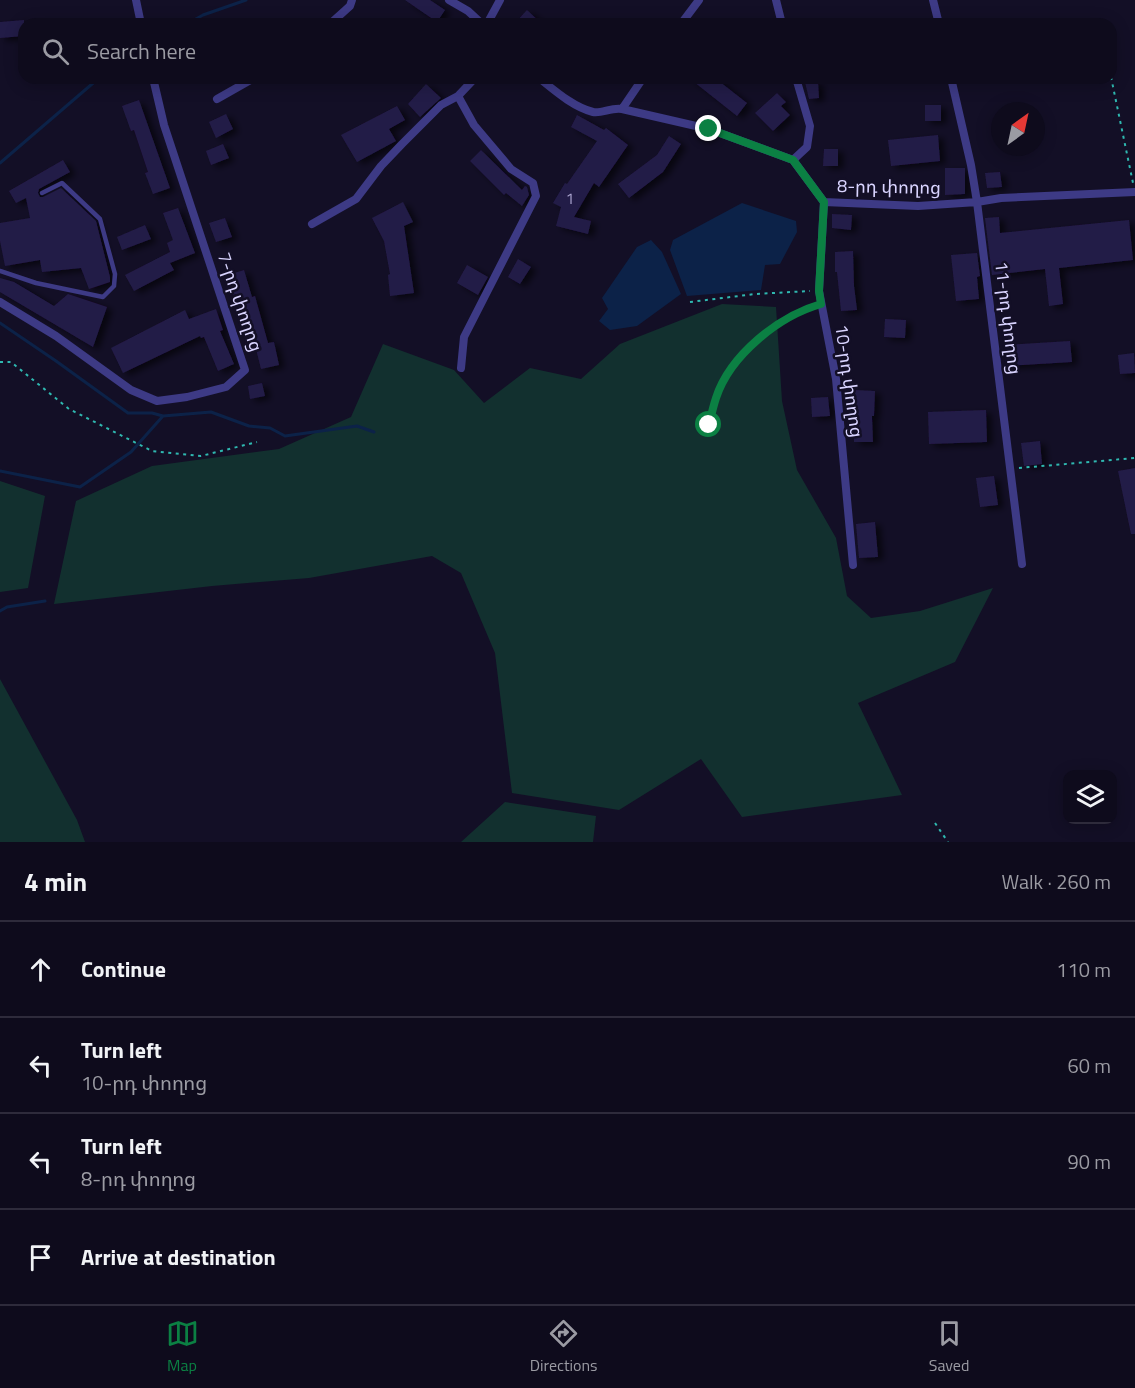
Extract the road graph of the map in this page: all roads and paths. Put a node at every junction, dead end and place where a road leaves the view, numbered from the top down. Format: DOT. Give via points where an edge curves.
graph roads {
  1 [pos="136,0"];
  2 [pos="352,0"];
  3 [pos="449,0"];
  4 [pos="500,0"];
  5 [pos="699,0"];
  6 [pos="776,0"];
  7 [pos="933,0"];
  8 [pos="140,18"];
  9 [pos="337,18"];
  10 [pos="476,18"];
  11 [pos="490,18"];
  12 [pos="686,18"];
  13 [pos="780,18"];
  14 [pos="938,18"];
  15 [pos="154,84"];
  16 [pos="243,84"];
  17 [pos="469,84"];
  18 [pos="547,84"];
  19 [pos="639,84"];
  20 [pos="798,84"];
  21 [pos="952,84"];
  22 [pos="1112,84"];
  23 [pos="458,96"];
  24 [pos="217,99"];
  25 [pos="622,109"];
  26 [pos="793,160"];
  27 [pos="1135,192"];
  28 [pos="42,193"];
  29 [pos="824,202"];
  30 [pos="977,202"];
  31 [pos="312,224"];
  32 [pos="0,271"];
  33 [pos="819,291"];
  34 [pos="0,302"];
  35 [pos="690,302"];
  36 [pos="821,304"];
  37 [pos="0,362"];
  38 [pos="461,368"];
  39 [pos="709,425"];
  40 [pos="257,442"];
  41 [pos="1135,458"];
  42 [pos="1010,469"];
  43 [pos="1022,564"];
  44 [pos="853,565"];
  45 [pos="935,823"];
  46 [pos="948,842"];
  1 -- 8 [label="street"];
  2 -- 9 [label="street"];
  3 -- 10 [label="street"];
  4 -- 11 [label="street"];
  5 -- 12 [label="street"];
  6 -- 13 [label="street"];
  7 -- 14 [label="street"];
  15 -- 34 [label="street, 7-րդ փողոց" via="164,125 246,370 226,387 187,398 157,401 131,390 56,336"];
  16 -- 24 [label="street"];
  17 -- 23 [label="street"];
  18 -- 25 [label="street" via="594,113"];
  19 -- 25 [label="street"];
  20 -- 26 [label="street" via="810,126 807,147"];
  21 -- 30 [label="street, 11-րդ փողոց"];
  22 -- 27 [label="path"];
  23 -- 31 [label="street" via="441,105 402,144 356,199"];
  23 -- 38 [label="street" via="474,125 511,169 533,183 537,196 464,338"];
  25 -- 26 [label="street" via="709,129"];
  26 -- 29 [label="street, 8-րդ փողոց"];
  27 -- 30 [label="street, 8-րդ փողոց"];
  28 -- 32 [label="lane" via="62,183 100,219 114,286 104,297"];
  29 -- 30 [label="street, 8-րդ փողոց" via="918,206"];
  29 -- 33 [label="street, 10-րդ փողոց"];
  30 -- 42 [label="street, 11-րդ փողոց"];
  33 -- 35 [label="path"];
  33 -- 36 [label="street, 10-րդ փողոց"];
  36 -- 39 [label="path" via="782,321 746,351 728,373 716,397"];
  36 -- 44 [label="street, 10-րդ փողոց" via="836,379"];
  37 -- 40 [label="path" via="12,362 69,409 152,451 201,456"];
  41 -- 42 [label="path"];
  42 -- 43 [label="street, 11-րդ փողոց"];
  45 -- 46 [label="path"];
}
